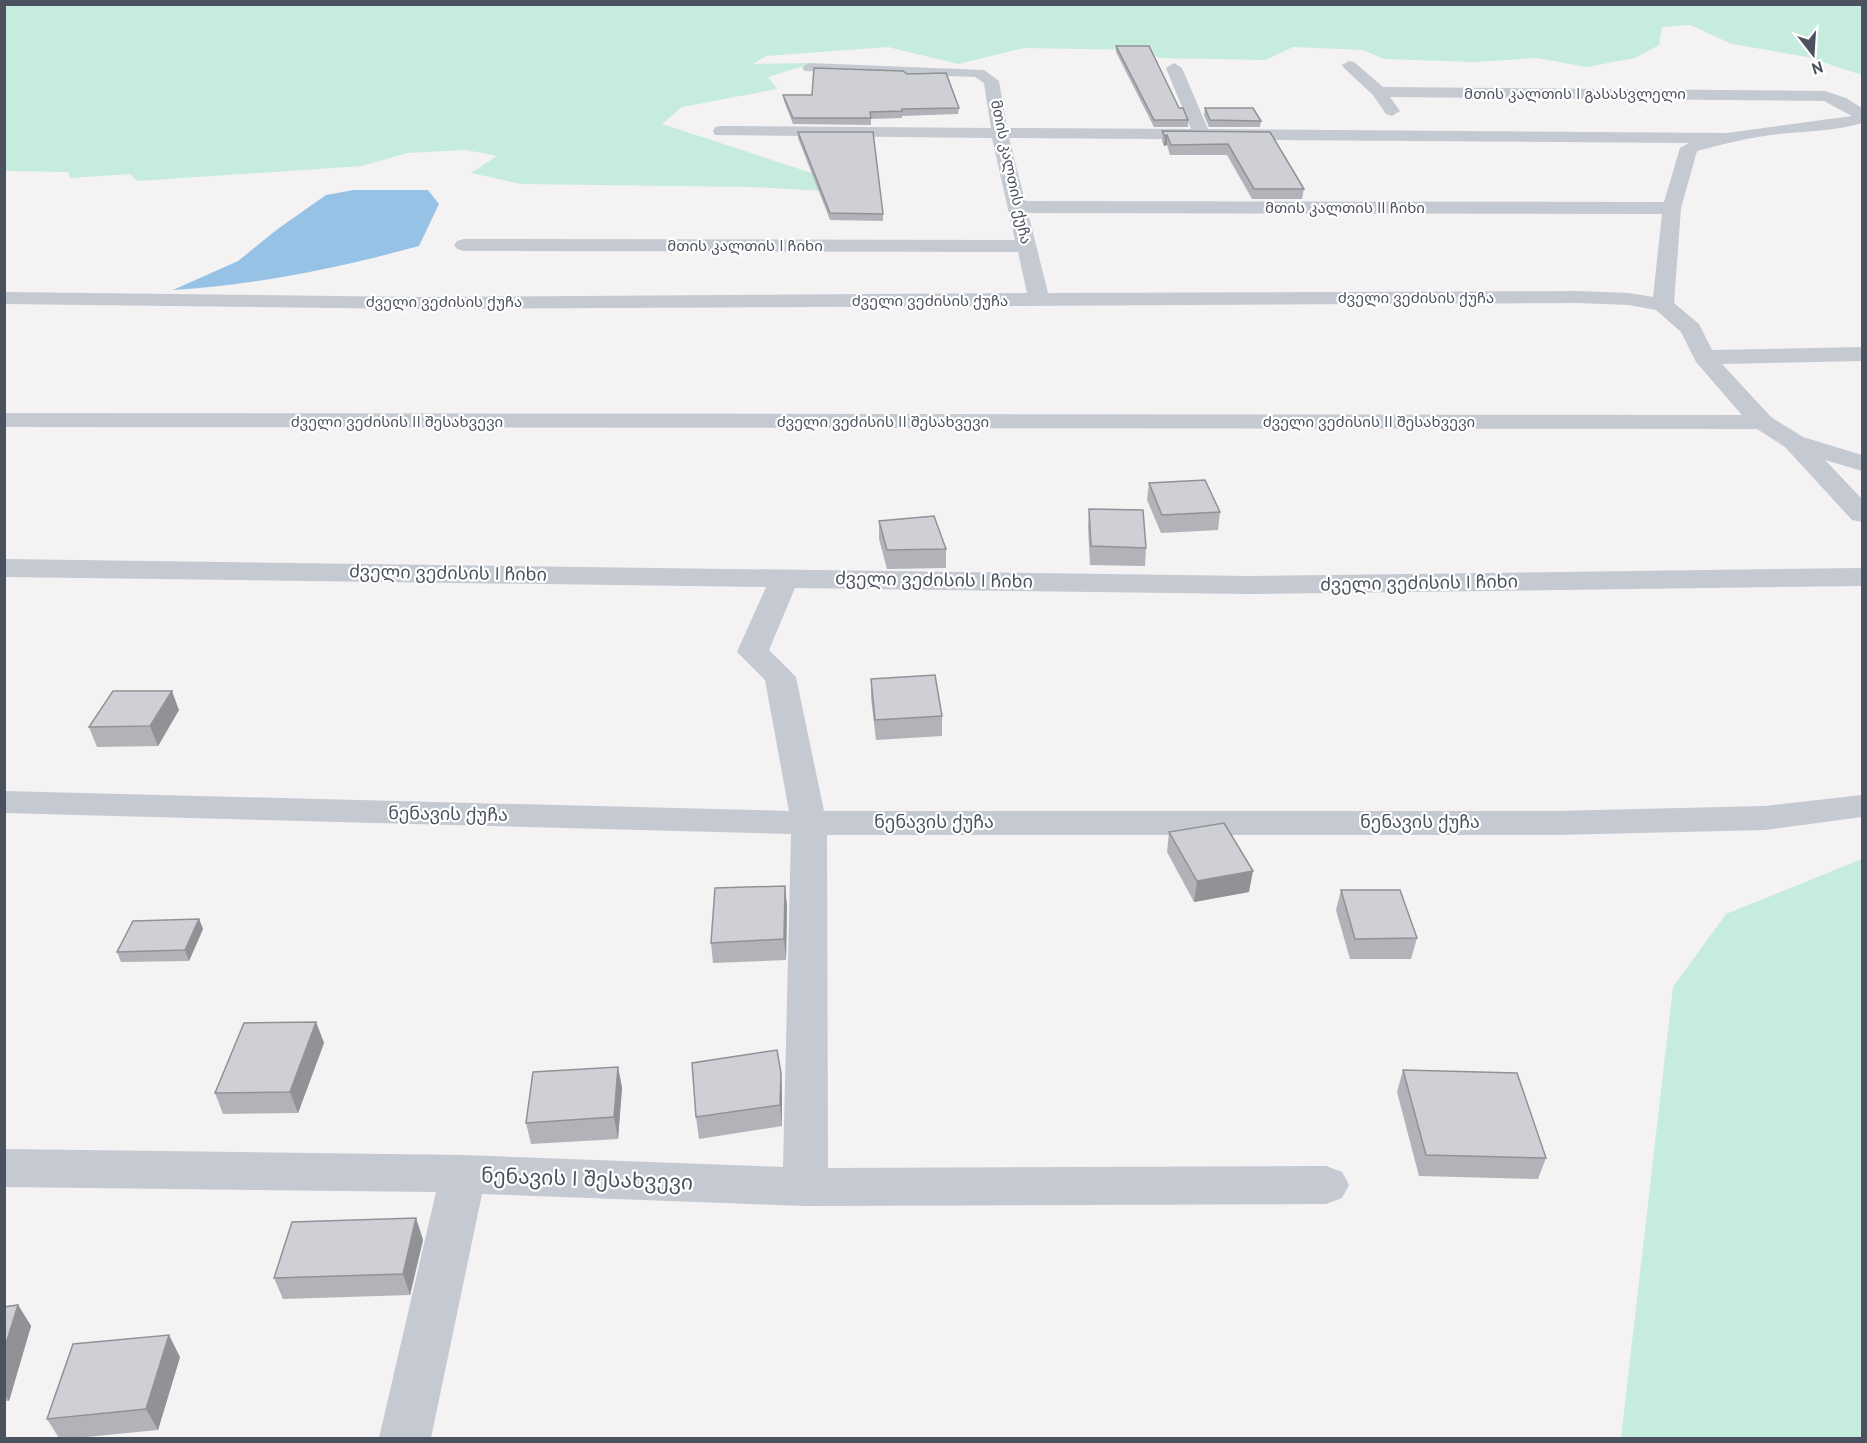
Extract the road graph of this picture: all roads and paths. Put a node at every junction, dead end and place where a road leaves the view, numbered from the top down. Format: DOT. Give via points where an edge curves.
graph roads {
  1 [pos="1349,65"];
  2 [pos="1174,68"];
  3 [pos="810,69"];
  4 [pos="1378,93"];
  5 [pos="1863,117"];
  6 [pos="721,130"];
  7 [pos="1000,134"];
  8 [pos="1202,135"];
  9 [pos="1410,136"];
  10 [pos="1726,138"];
  11 [pos="1017,207"];
  12 [pos="1672,208"];
  13 [pos="464,245"];
  14 [pos="1027,246"];
  15 [pos="4,298"];
  16 [pos="1039,301"];
  17 [pos="1663,306"];
  18 [pos="1863,354"];
  19 [pos="1704,357"];
  20 [pos="4,420"];
  21 [pos="1762,422"];
  22 [pos="1794,442"];
  23 [pos="1863,464"];
  24 [pos="1863,514"];
  25 [pos="4,568"];
  26 [pos="785,577"];
  27 [pos="1863,577"];
  28 [pos="4,802"];
  29 [pos="1863,806"];
  30 [pos="809,823"];
  31 [pos="4,1168"];
  32 [pos="463,1174"];
  33 [pos="1326,1185"];
  34 [pos="805,1187"];
  35 [pos="405,1438"];
  1 -- 4 [label="street"];
  2 -- 8 [label="street"];
  3 -- 7 [label="street, მთის კალთის ქუჩა" via="979,73 991,81"];
  4 -- 5 [label="street, მთის კალთის I გასასვლელი" via="1825,96"];
  4 -- 9 [label="street"];
  5 -- 10 [label="street" via="1851,122"];
  6 -- 7 [label="street"];
  7 -- 8 [label="street"];
  7 -- 11 [label="street, მთის კალთის ქუჩა"];
  8 -- 9 [label="street"];
  9 -- 10 [label="street"];
  10 -- 12 [label="street" via="1689,148"];
  11 -- 12 [label="street, მთის კალთის II ჩიხი"];
  11 -- 14 [label="street, მთის კალთის ქუჩა"];
  12 -- 17 [label="street"];
  13 -- 14 [label="street, მთის კალთის I ჩიხი"];
  14 -- 16 [label="street, მთის კალთის ქუჩა"];
  15 -- 16 [label="street, ძველი ვეძისის ქუჩა" via="416,303"];
  16 -- 17 [label="street, ძველი ვეძისის ქუჩა" via="1578,297 1629,299"];
  17 -- 19 [label="street, ძველი ვეძისის ქუჩა" via="1691,329"];
  18 -- 19 [label="street"];
  19 -- 21 [label="street, ძველი ვეძისის ქუჩა"];
  20 -- 21 [label="street, ძველი ვეძისის II შესახვევი"];
  21 -- 22 [label="street, ძველი ვეძისის ქუჩა"];
  22 -- 23 [label="street, ძველი ვეძისის ქუჩა"];
  22 -- 24 [label="street, ძველი ვეძისის ქუჩა"];
  25 -- 26 [label="street, ძველი ვეძისის I ჩიხი"];
  26 -- 27 [label="street, ძველი ვეძისის I ჩიხი" via="1249,585"];
  26 -- 30 [label="street" via="753,652 780,677"];
  28 -- 30 [label="street, ნენავის ქუჩა"];
  29 -- 30 [label="street, ნენავის ქუჩა" via="1765,818 1555,823"];
  30 -- 34 [label="street"];
  31 -- 32 [label="street, ნენავის I შესახვევი"];
  32 -- 34 [label="street, ნენავის I შესახვევი"];
  32 -- 35 [label="street"];
  33 -- 34 [label="street, ნენავის I შესახვევი"];
}
